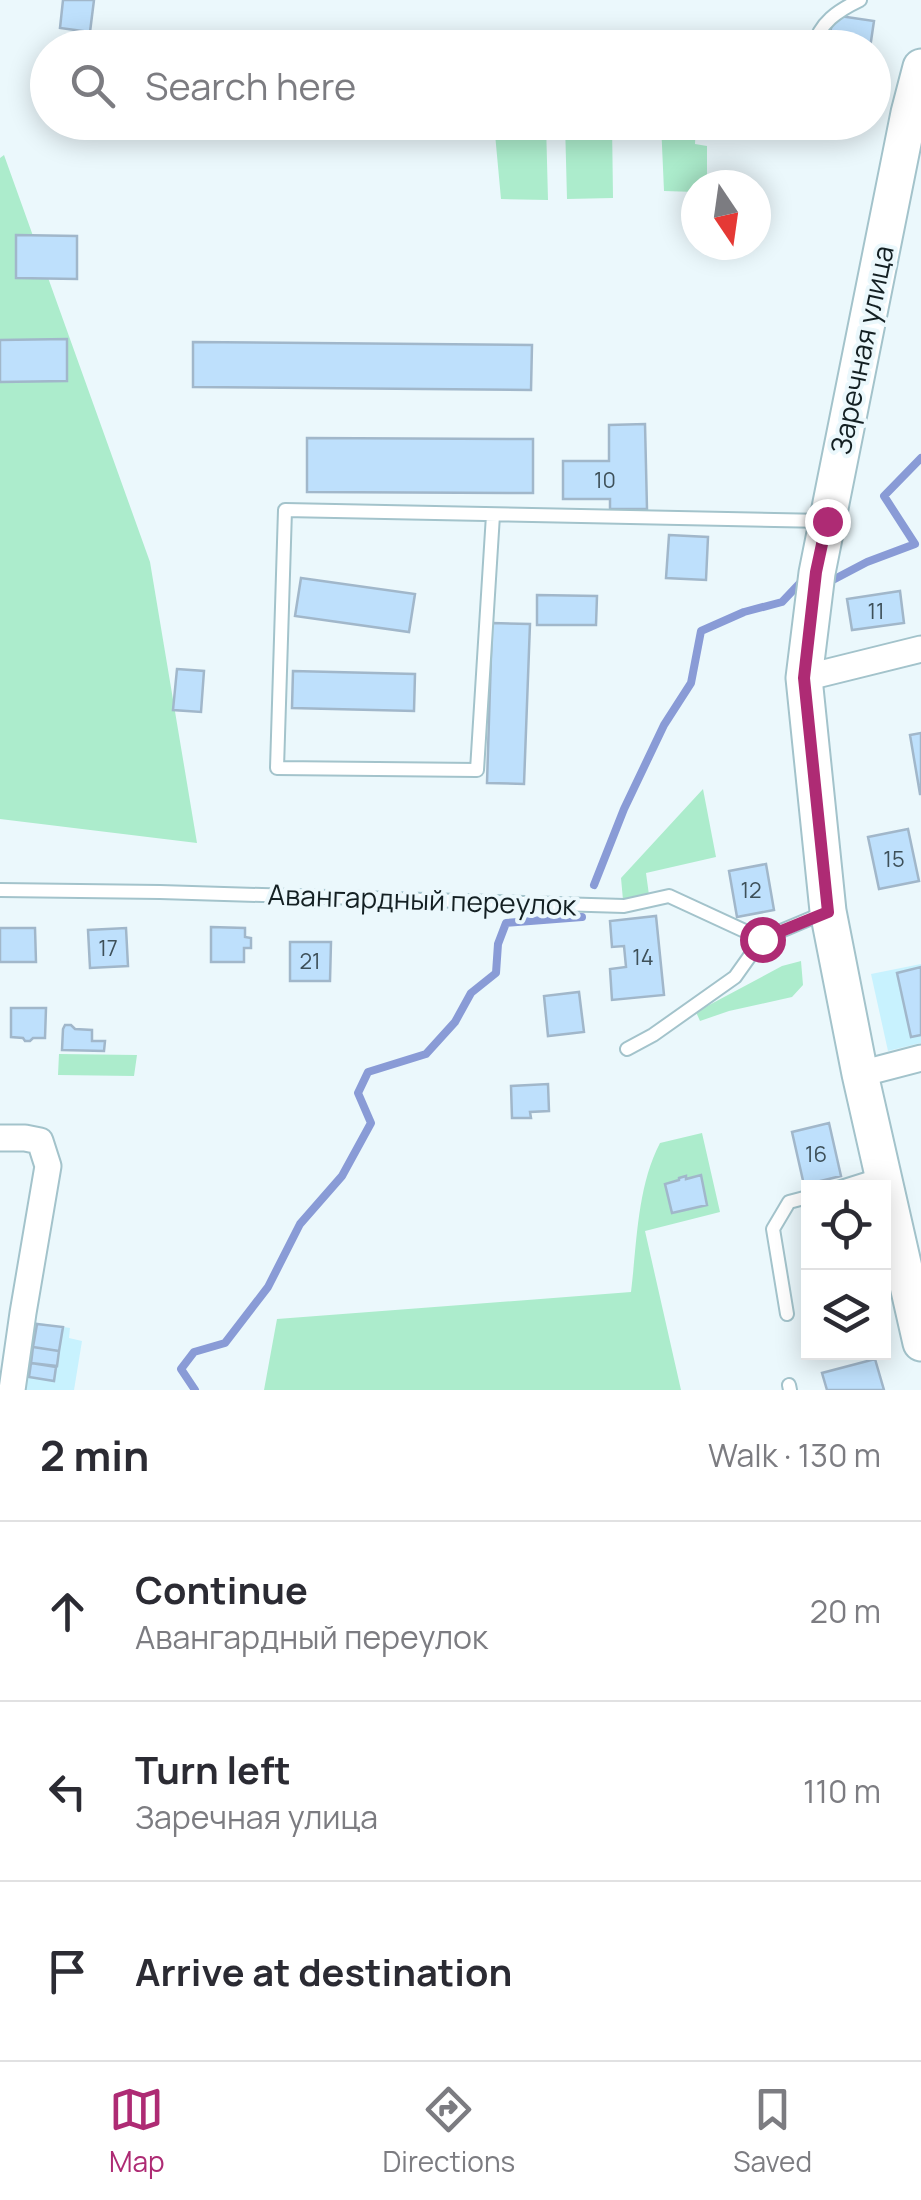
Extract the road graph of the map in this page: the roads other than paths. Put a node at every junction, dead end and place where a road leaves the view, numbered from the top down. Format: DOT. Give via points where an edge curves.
graph roads {
  1 [pos="860,0"];
  2 [pos="820,30"];
  3 [pos="921,67"];
  4 [pos="493,515"];
  5 [pos="827,521"];
  6 [pos="921,649"];
  7 [pos="804,678"];
  8 [pos="0,890"];
  9 [pos="828,912"];
  10 [pos="762,939"];
  11 [pos="627,1049"];
  12 [pos="921,1058"];
  13 [pos="860,1074"];
  14 [pos="0,1138"];
  15 [pos="881,1175"];
  16 [pos="864,1180"];
  17 [pos="801,1198"];
  18 [pos="11,1312"];
  19 [pos="787,1314"];
  20 [pos="918,1324"];
  21 [pos="12,1390"];
  1 -- 2 [label="lane" via="838,10"];
  3 -- 5 [label="main road, Заречная улица"];
  4 -- 4 [label="lane" via="284,510 277,768 477,770"];
  4 -- 5 [label="lane"];
  5 -- 7 [label="main road, Заречная улица"];
  6 -- 7 [label="street"];
  7 -- 9 [label="main road, Заречная улица"];
  8 -- 10 [label="lane, Авангардный переулок" via="624,906 669,896"];
  9 -- 10 [label="lane"];
  9 -- 13 [label="main road, Заречная улица"];
  10 -- 11 [label="lane" via="735,977"];
  12 -- 13 [label="street"];
  13 -- 15 [label="main road, Заречная улица"];
  14 -- 18 [label="street" via="40,1141 48,1166"];
  15 -- 16 [label="lane"];
  15 -- 20 [label="main road, Заречная улица"];
  17 -- 19 [label="lane" via="790,1202 773,1229"];
  18 -- 21 [label="street"];
}
